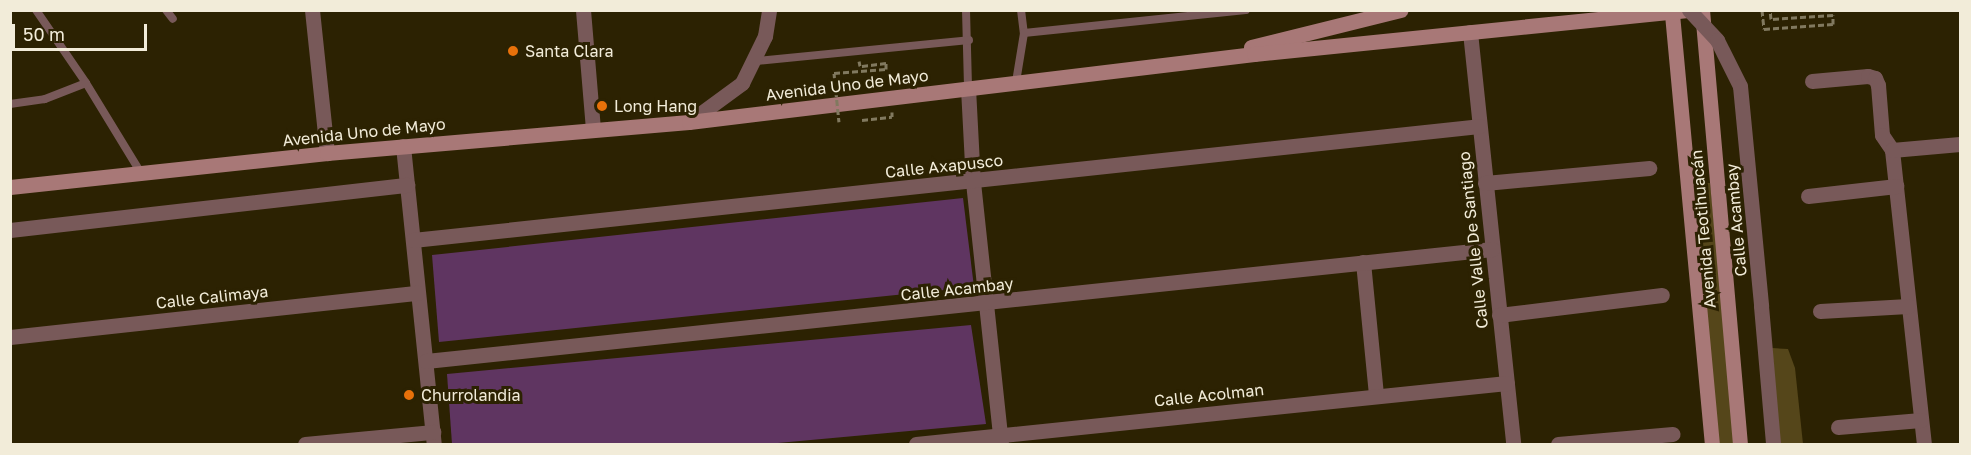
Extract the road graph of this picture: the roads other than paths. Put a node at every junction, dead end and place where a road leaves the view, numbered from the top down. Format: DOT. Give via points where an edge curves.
graph roads {
  1 [pos="36,10"];
  2 [pos="166,10"];
  3 [pos="312,10"];
  4 [pos="583,10"];
  5 [pos="769,10"];
  6 [pos="966,10"];
  7 [pos="1021,10"];
  8 [pos="1246,10"];
  9 [pos="1400,10"];
  10 [pos="1688,10"];
  11 [pos="1702,10"];
  12 [pos="1672,14"];
  13 [pos="1618,15"];
  14 [pos="173,19"];
  15 [pos="1470,32"];
  16 [pos="1024,33"];
  17 [pos="969,40"];
  18 [pos="1226,57"];
  19 [pos="756,61"];
  20 [pos="1812,81"];
  21 [pos="1016,82"];
  22 [pos="86,83"];
  23 [pos="968,88"];
  24 [pos="10,104"];
  25 [pos="689,122"];
  26 [pos="1479,126"];
  27 [pos="593,129"];
  28 [pos="1960,144"];
  29 [pos="403,146"];
  30 [pos="1892,150"];
  31 [pos="327,153"];
  32 [pos="1649,168"];
  33 [pos="141,173"];
  34 [pos="1716,177"];
  35 [pos="1688,180"];
  36 [pos="973,182"];
  37 [pos="1485,183"];
  38 [pos="407,185"];
  39 [pos="1896,186"];
  40 [pos="10,187"];
  41 [pos="1808,196"];
  42 [pos="10,230"];
  43 [pos="413,240"];
  44 [pos="1492,249"];
  45 [pos="1364,262"];
  46 [pos="418,293"];
  47 [pos="1662,295"];
  48 [pos="986,304"];
  49 [pos="1908,306"];
  50 [pos="1820,311"];
  51 [pos="1500,315"];
  52 [pos="10,337"];
  53 [pos="426,361"];
  54 [pos="1507,383"];
  55 [pos="1376,395"];
  56 [pos="1921,420"];
  57 [pos="1838,427"];
  58 [pos="1673,434"];
  59 [pos="434,438"];
  60 [pos="1001,440"];
  61 [pos="305,444"];
  62 [pos="916,444"];
  63 [pos="1513,444"];
  64 [pos="1558,444"];
  65 [pos="1712,444"];
  66 [pos="1740,444"];
  67 [pos="1773,444"];
  68 [pos="1924,444"];
  1 -- 22 [label="lane"];
  2 -- 14 [label="lane"];
  3 -- 31 [label="street"];
  4 -- 27 [label="street"];
  5 -- 19 [label="street"];
  6 -- 17 [label="lane"];
  7 -- 16 [label="lane"];
  8 -- 16 [label="lane"];
  9 -- 18 [label="main road" via="1282,38"];
  10 -- 12 [label="main road, Avenida Uno de Mayo"];
  10 -- 67 [label="street, Calle Acambay, bridge" via="1717,40 1740,86"];
  11 -- 34 [label="main road, Avenida Teotihuacán"];
  12 -- 13 [label="main road, Avenida Uno de Mayo"];
  12 -- 35 [label="main road, Avenida Teotihuacán"];
  13 -- 15 [label="main road, Avenida Uno de Mayo"];
  15 -- 18 [label="main road, Avenida Uno de Mayo"];
  15 -- 26 [label="street, Calle Valle De Santiago"];
  16 -- 21 [label="lane"];
  17 -- 19 [label="lane"];
  17 -- 23 [label="lane"];
  18 -- 21 [label="main road, Avenida Uno de Mayo"];
  19 -- 25 [label="street" via="742,83"];
  20 -- 30 [label="street" via="1875,78 1881,135"];
  21 -- 23 [label="main road, Avenida Uno de Mayo"];
  22 -- 24 [label="lane" via="45,99"];
  22 -- 33 [label="lane"];
  23 -- 25 [label="main road, Avenida Uno de Mayo"];
  23 -- 36 [label="street"];
  25 -- 27 [label="main road, Avenida Uno de Mayo"];
  26 -- 36 [label="street, Calle Axapusco"];
  26 -- 37 [label="street, Calle Valle De Santiago"];
  27 -- 29 [label="main road, Avenida Uno de Mayo"];
  28 -- 30 [label="street"];
  29 -- 31 [label="main road, Avenida Uno de Mayo"];
  29 -- 38 [label="street"];
  30 -- 39 [label="street"];
  31 -- 33 [label="main road, Avenida Uno de Mayo"];
  32 -- 37 [label="street"];
  33 -- 40 [label="main road, Avenida Uno de Mayo"];
  34 -- 35 [label="main road"];
  34 -- 66 [label="main road, Avenida Teotihuacán"];
  35 -- 65 [label="main road, Avenida Teotihuacán"];
  36 -- 43 [label="street, Calle Axapusco"];
  36 -- 48 [label="street"];
  37 -- 44 [label="street, Calle Valle De Santiago"];
  38 -- 42 [label="street"];
  38 -- 43 [label="street"];
  39 -- 41 [label="street"];
  39 -- 49 [label="street"];
  43 -- 46 [label="street"];
  44 -- 45 [label="street, Calle Acambay"];
  44 -- 51 [label="street, Calle Valle De Santiago"];
  45 -- 48 [label="street, Calle Acambay"];
  45 -- 55 [label="street"];
  46 -- 52 [label="street, Calle Calimaya"];
  46 -- 53 [label="street"];
  47 -- 51 [label="street"];
  48 -- 53 [label="street, Calle Acambay"];
  48 -- 60 [label="street"];
  49 -- 50 [label="street"];
  49 -- 56 [label="street"];
  51 -- 54 [label="street, Calle Valle De Santiago"];
  53 -- 59 [label="street"];
  54 -- 55 [label="street, Calle Acolman"];
  54 -- 63 [label="street, Calle Valle De Santiago"];
  55 -- 60 [label="street, Calle Acolman"];
  56 -- 57 [label="street"];
  56 -- 68 [label="street"];
  58 -- 64 [label="street"];
  59 -- 61 [label="street"];
  60 -- 62 [label="street, Calle Acolman"];
}
